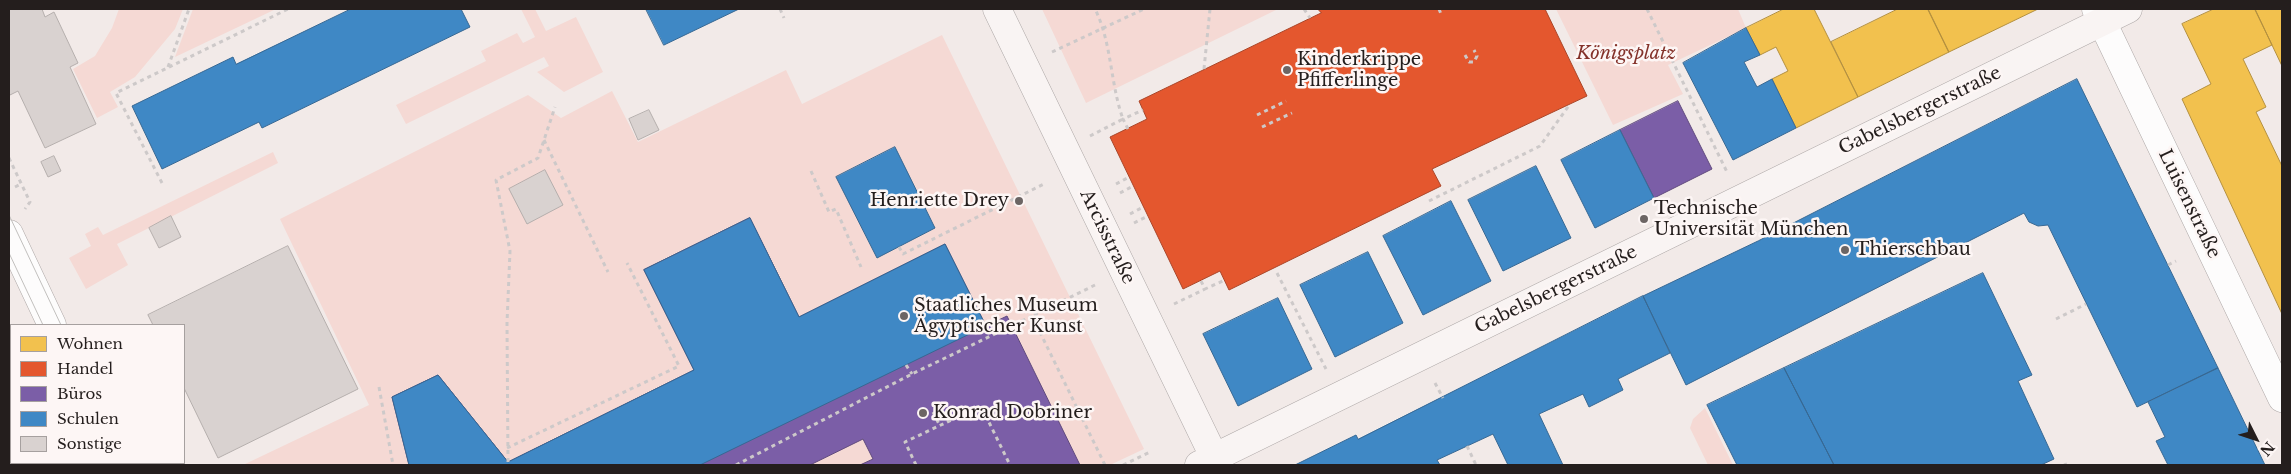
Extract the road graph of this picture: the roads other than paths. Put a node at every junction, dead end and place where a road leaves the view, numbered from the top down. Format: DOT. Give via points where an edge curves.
graph roads {
  1 [pos="997,9"];
  2 [pos="2128,9"];
  3 [pos="2098,15"];
  4 [pos="9,234"];
  5 [pos="52,324"];
  6 [pos="2282,398"];
  7 [pos="1210,463"];
  1 -- 7 [label="main road, Arcisstraße"];
  2 -- 3 [label="main road, Gabelsbergerstraße"];
  3 -- 6 [label="street, Luisenstraße"];
  3 -- 7 [label="main road, Gabelsbergerstraße" via="1740,200"];
  4 -- 5 [label="street"];
}
